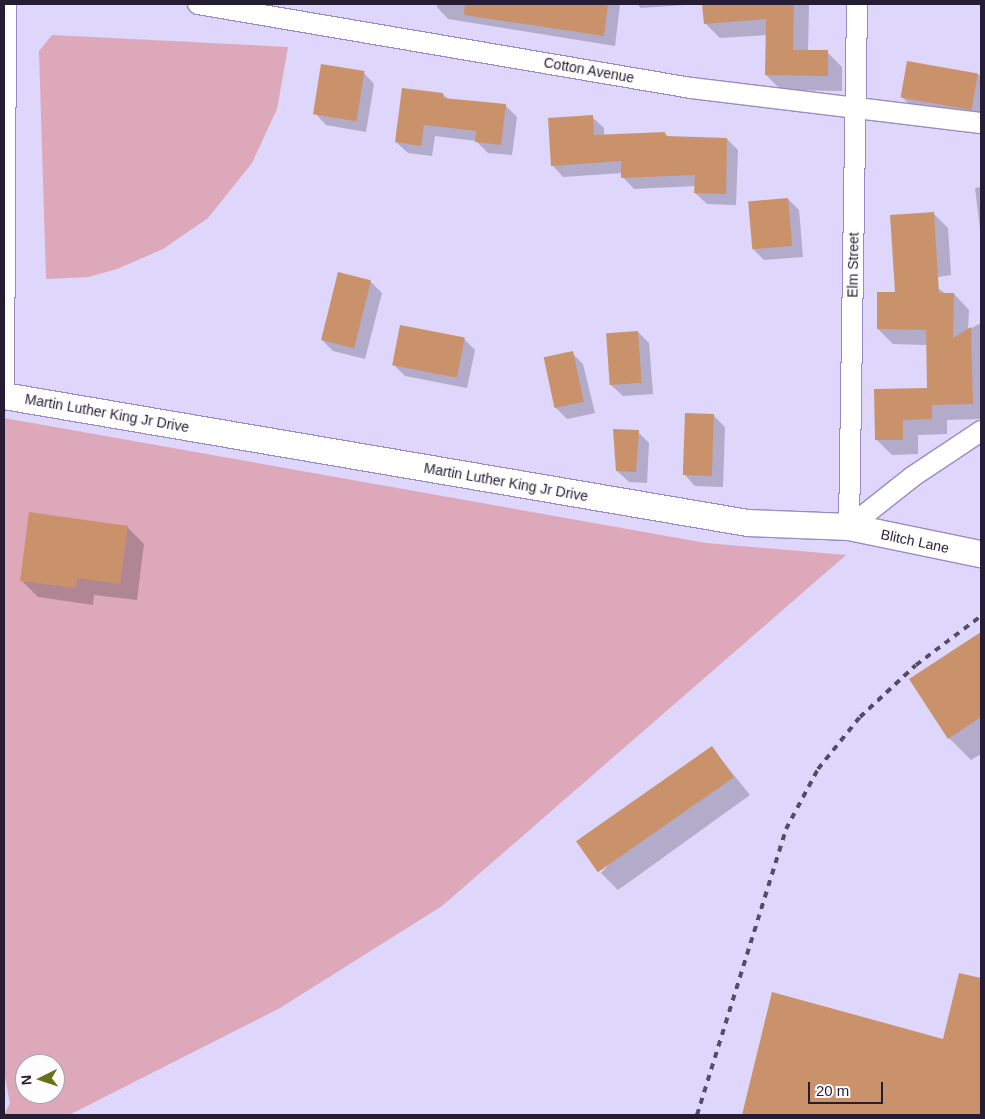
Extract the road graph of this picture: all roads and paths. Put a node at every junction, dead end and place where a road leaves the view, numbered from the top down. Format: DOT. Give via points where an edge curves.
graph roads {
  1 [pos="6,4"];
  2 [pos="198,4"];
  3 [pos="857,4"];
  4 [pos="856,108"];
  5 [pos="981,123"];
  6 [pos="4,396"];
  7 [pos="981,431"];
  8 [pos="849,527"];
  9 [pos="981,554"];
  1 -- 6 [label="street"];
  2 -- 4 [label="street, Cotton Avenue" via="691,88"];
  3 -- 4 [label="street, Elm Street"];
  4 -- 5 [label="street, Cotton Avenue"];
  4 -- 8 [label="street, Elm Street"];
  6 -- 8 [label="street, Martin Luther King Jr Drive" via="748,523"];
  7 -- 8 [label="street" via="912,477"];
  8 -- 9 [label="street, Blitch Lane"];
}
